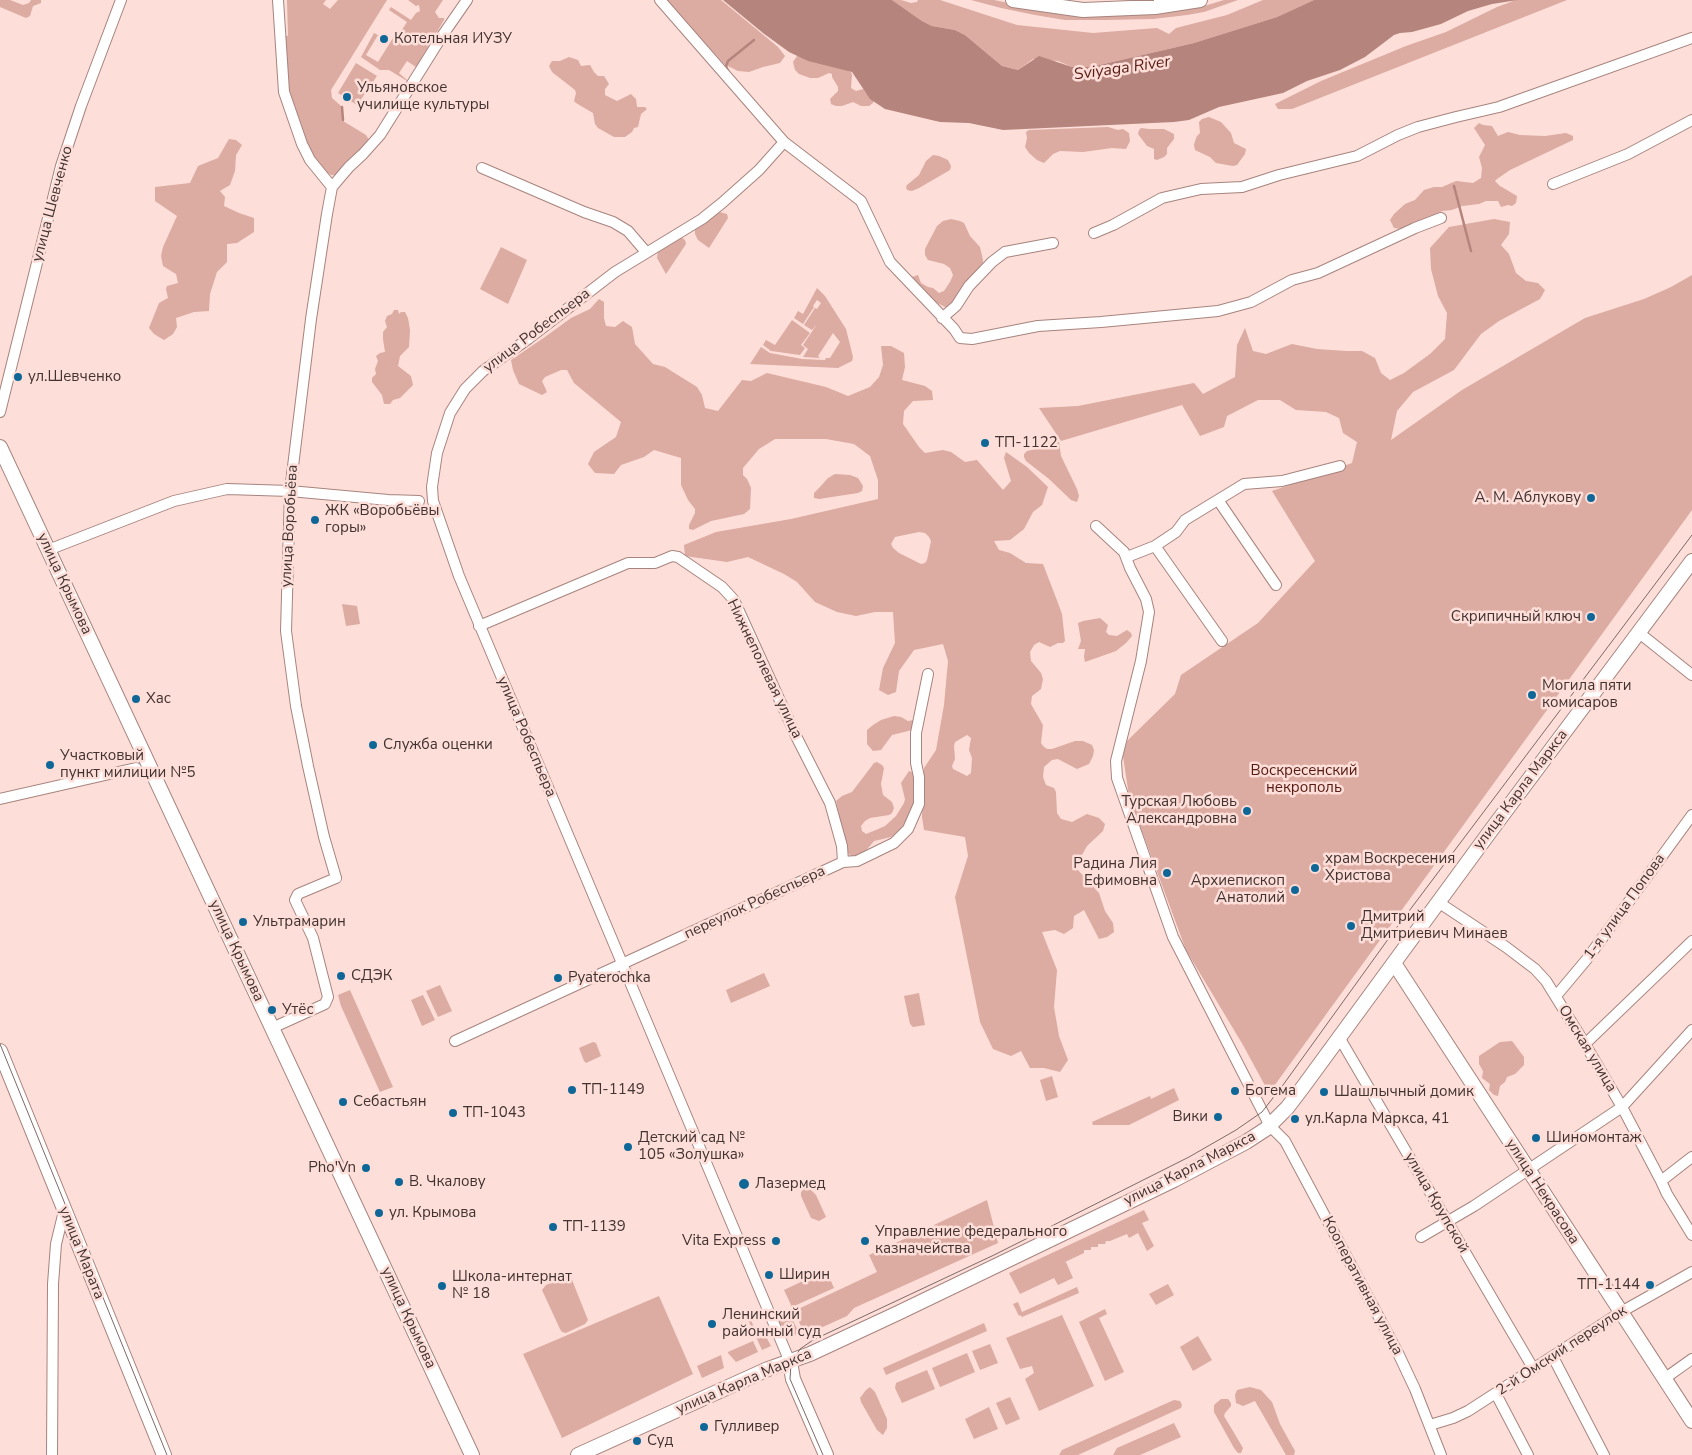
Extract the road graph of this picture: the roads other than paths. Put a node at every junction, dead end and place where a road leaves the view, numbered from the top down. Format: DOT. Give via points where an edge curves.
graph roads {
  1 [pos="120,0"];
  2 [pos="278,0"];
  3 [pos="467,0"];
  4 [pos="660,0"];
  5 [pos="1013,0"];
  6 [pos="1200,0"];
  7 [pos="1692,38"];
  8 [pos="1692,120"];
  9 [pos="784,142"];
  10 [pos="482,168"];
  11 [pos="1554,184"];
  12 [pos="332,187"];
  13 [pos="1441,218"];
  14 [pos="1094,232"];
  15 [pos="1054,243"];
  16 [pos="646,252"];
  17 [pos="942,318"];
  18 [pos="0,412"];
  19 [pos="0,447"];
  20 [pos="1340,466"];
  21 [pos="290,491"];
  22 [pos="1218,500"];
  23 [pos="419,501"];
  24 [pos="1096,526"];
  25 [pos="1155,546"];
  26 [pos="48,550"];
  27 [pos="1127,557"];
  28 [pos="1692,561"];
  29 [pos="1276,585"];
  30 [pos="479,626"];
  31 [pos="1638,632"];
  32 [pos="1222,641"];
  33 [pos="928,674"];
  34 [pos="1692,675"];
  35 [pos="136,768"];
  36 [pos="0,799"];
  37 [pos="1692,815"];
  38 [pos="843,862"];
  39 [pos="1438,902"];
  40 [pos="1692,942"];
  41 [pos="1394,963"];
  42 [pos="622,965"];
  43 [pos="1556,996"];
  44 [pos="272,1028"];
  45 [pos="1692,1030"];
  46 [pos="1339,1037"];
  47 [pos="455,1041"];
  48 [pos="1585,1044"];
  49 [pos="0,1051"];
  50 [pos="1622,1107"];
  51 [pos="1270,1126"];
  52 [pos="1692,1157"];
  53 [pos="1528,1171"];
  54 [pos="1661,1181"];
  55 [pos="64,1211"];
  56 [pos="1447,1222"];
  57 [pos="1692,1235"];
  58 [pos="1421,1237"];
  59 [pos="1692,1272"];
  60 [pos="1621,1312"];
  61 [pos="1553,1357"];
  62 [pos="1692,1359"];
  63 [pos="790,1362"];
  64 [pos="1533,1368"];
  65 [pos="1664,1379"];
  66 [pos="1496,1394"];
  67 [pos="1692,1421"];
  68 [pos="1430,1425"];
  69 [pos="52,1455"];
  70 [pos="164,1455"];
  71 [pos="472,1455"];
  72 [pos="578,1455"];
  73 [pos="826,1455"];
  74 [pos="1440,1455"];
  75 [pos="1528,1455"];
  76 [pos="1604,1455"];
  1 -- 18 [label="street, улица Шевченко" via="61,166"];
  2 -- 12 [label="street" via="284,92 310,160"];
  3 -- 12 [label="street" via="380,135"];
  4 -- 9 [label="street"];
  5 -- 6 [label="street" via="1091,10 1155,7"];
  7 -- 14 [label="street" via="1499,107 1412,130 1357,156 1242,187 1201,189 1162,198"];
  8 -- 11 [label="street" via="1628,154"];
  9 -- 16 [label="street, улица Робеспьера" via="759,170 702,219"];
  9 -- 17 [label="street" via="861,201 890,262"];
  10 -- 16 [label="street" via="613,222 628,230"];
  12 -- 21 [label="street, улица Воробьёва" via="311,319"];
  13 -- 17 [label="street" via="1318,273 1292,280 1251,302 1218,311 1038,326 972,339 960,338"];
  15 -- 17 [label="street" via="1005,252 969,286 956,306"];
  16 -- 30 [label="street, улица Робеспьера" via="483,371 465,389 450,413 437,453 433,501"];
  19 -- 26 [label="street, улица Крымова"];
  20 -- 22 [label="street" via="1282,481 1244,484"];
  21 -- 23 [label="street"];
  21 -- 26 [label="street" via="227,489 174,501"];
  21 -- 44 [label="street, улица Воробьёва" via="286,631 296,706 336,878 298,894 295,900 313,938 328,998 324,1004"];
  22 -- 25 [label="street" via="1185,520 1176,532"];
  22 -- 29 [label="street"];
  24 -- 27 [label="street"];
  25 -- 27 [label="street"];
  25 -- 32 [label="street"];
  26 -- 44 [label="street, улица Крымова"];
  27 -- 51 [label="street, Кооперативная улица" via="1149,612 1141,661 1116,761 1117,778 1173,938"];
  28 -- 31 [label="street, улица Карла Маркса"];
  30 -- 38 [label="street, Нижнеполевая улица" via="628,563 655,563 672,556 678,558 722,587 734,600 830,803"];
  30 -- 42 [label="street, улица Робеспьера"];
  31 -- 34 [label="street"];
  31 -- 39 [label="street, улица Карла Маркса"];
  33 -- 38 [label="street, переулок Робеспьера" via="916,734 919,777 916,812 908,829 894,843 857,861"];
  35 -- 36 [label="street"];
  37 -- 43 [label="street, 1-я улица Попова" via="1587,959"];
  38 -- 42 [label="street, переулок Робеспьера"];
  39 -- 41 [label="street, улица Карла Маркса"];
  39 -- 43 [label="street, Омская улица" via="1534,968"];
  40 -- 48 [label="street"];
  41 -- 46 [label="street, улица Карла Маркса"];
  41 -- 53 [label="street, улица Некрасова"];
  42 -- 47 [label="street, переулок Робеспьера"];
  42 -- 63 [label="street, улица Робеспьера"];
  43 -- 48 [label="street, Омская улица"];
  44 -- 71 [label="street, улица Крымова"];
  45 -- 50 [label="street"];
  46 -- 51 [label="street, улица Карла Маркса"];
  46 -- 56 [label="street, улица Крупской"];
  48 -- 50 [label="street, Омская улица"];
  49 -- 55 [label="street, улица Марата"];
  50 -- 53 [label="street"];
  50 -- 54 [label="street, Омская улица"];
  51 -- 63 [label="street, улица Карла Маркса" via="1158,1188 872,1326"];
  51 -- 68 [label="street, Кооперативная улица" via="1285,1141 1416,1389"];
  52 -- 54 [label="street"];
  53 -- 56 [label="street"];
  53 -- 60 [label="street, улица Некрасова"];
  54 -- 57 [label="street, Омская улица"];
  55 -- 69 [label="street" via="56,1244 53,1284"];
  55 -- 70 [label="street, улица Марата"];
  56 -- 58 [label="street"];
  56 -- 64 [label="street, улица Крупской"];
  59 -- 60 [label="street, 2-й Омский переулок"];
  60 -- 61 [label="street, 2-й Омский переулок"];
  60 -- 65 [label="street, улица Некрасова"];
  61 -- 64 [label="street, 2-й Омский переулок"];
  61 -- 76 [label="street"];
  62 -- 65 [label="street"];
  63 -- 72 [label="street, улица Карла Маркса"];
  63 -- 73 [label="street, улица Робеспьера" via="793,1379"];
  64 -- 66 [label="street, 2-й Омский переулок"];
  65 -- 67 [label="street, улица Некрасова"];
  66 -- 68 [label="street, 2-й Омский переулок" via="1453,1418"];
  66 -- 75 [label="street"];
  68 -- 74 [label="street, Кооперативная улица"];
}
